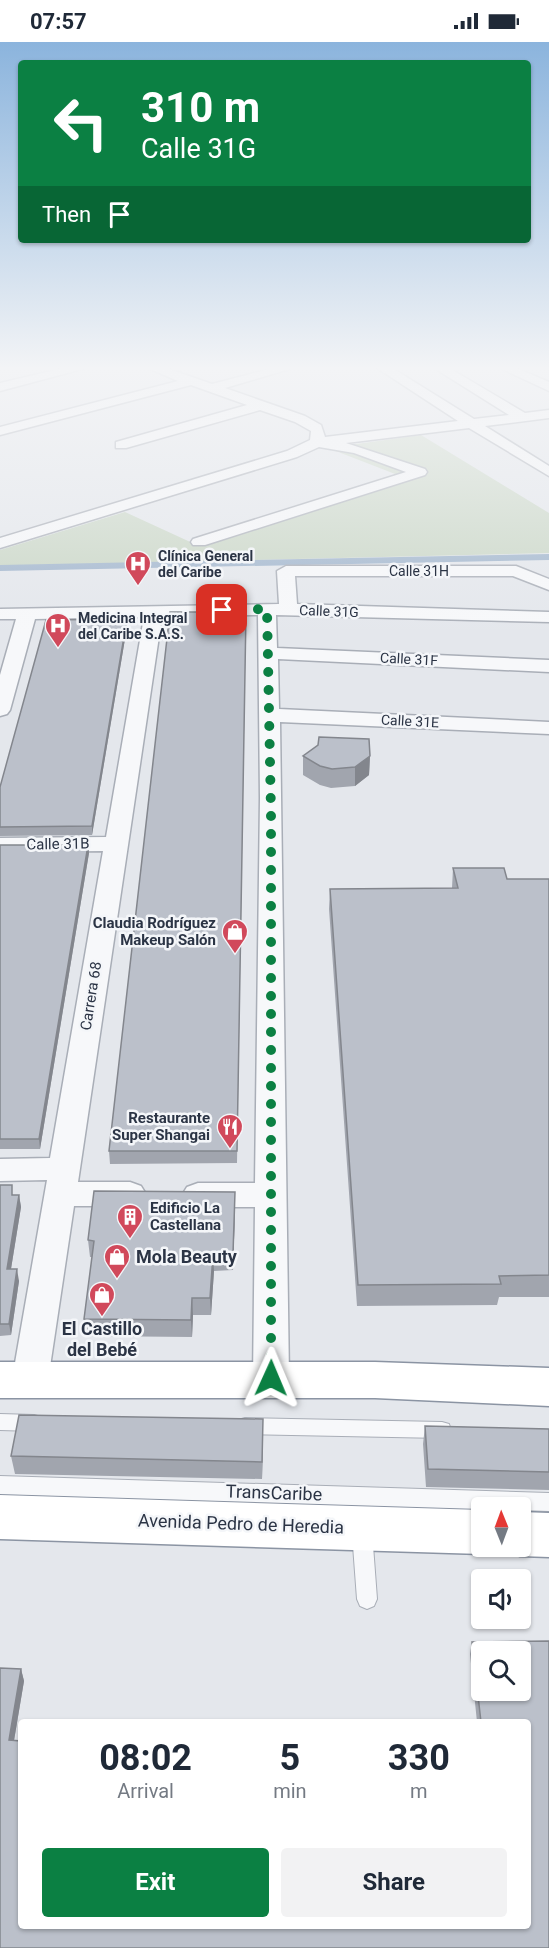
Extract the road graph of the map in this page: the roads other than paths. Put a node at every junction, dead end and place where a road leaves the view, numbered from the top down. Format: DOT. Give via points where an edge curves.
graph roads {
  1 [pos="282,457"];
  2 [pos="379,457"];
  3 [pos="523,457"];
  4 [pos="549,472"];
  5 [pos="0,531"];
  6 [pos="8,541"];
  7 [pos="199,542"];
  8 [pos="549,585"];
  9 [pos="278,609"];
  10 [pos="154,611"];
  11 [pos="27,613"];
  12 [pos="0,614"];
  13 [pos="549,617"];
  14 [pos="268,653"];
  15 [pos="549,666"];
  16 [pos="0,710"];
  17 [pos="270,716"];
  18 [pos="549,728"];
  19 [pos="116,843"];
  20 [pos="0,845"];
  21 [pos="0,1170"];
  22 [pos="61,1182"];
  23 [pos="269,1195"];
  24 [pos="271,1378"];
  25 [pos="15,1380"];
  26 [pos="549,1387"];
  27 [pos="0,1422"];
  28 [pos="48,1423"];
  29 [pos="227,1426"];
  30 [pos="465,1430"];
  31 [pos="0,1485"];
  32 [pos="549,1502"];
  33 [pos="0,1517"];
  34 [pos="362,1528"];
  35 [pos="471,1532"];
  36 [pos="531,1534"];
  37 [pos="549,1535"];
  38 [pos="367,1599"];
  1 -- 6 [label="street"];
  2 -- 7 [label="street" via="420,472"];
  3 -- 4 [label="street"];
  5 -- 6 [label="street"];
  8 -- 9 [label="street, Calle 31H" via="516,571 286,571"];
  9 -- 10 [label="street, Calle 31G"];
  9 -- 13 [label="street, Calle 31G"];
  9 -- 14 [label="street"];
  10 -- 11 [label="street, Calle 31G"];
  10 -- 19 [label="street, Carrera 68"];
  11 -- 12 [label="street, Calle 31G"];
  11 -- 16 [label="street"];
  14 -- 15 [label="street, Calle 31F"];
  14 -- 17 [label="street"];
  17 -- 18 [label="street, Calle 31E"];
  17 -- 23 [label="street"];
  19 -- 20 [label="street, Calle 31B"];
  19 -- 22 [label="street, Carrera 68"];
  21 -- 22 [label="street"];
  22 -- 23 [label="street"];
  22 -- 25 [label="street, Carrera 68"];
  23 -- 24 [label="street"];
  24 -- 25 [label="highway"];
  24 -- 26 [label="highway"];
  27 -- 28 [label="lane"];
  29 -- 30 [label="lane"];
  31 -- 32 [label="lane, TransCaribe"];
  33 -- 34 [label="highway, Avenida Pedro de Heredia"];
  34 -- 35 [label="highway, Avenida Pedro de Heredia"];
  34 -- 38 [label="lane"];
  36 -- 37 [label="highway"];
}
